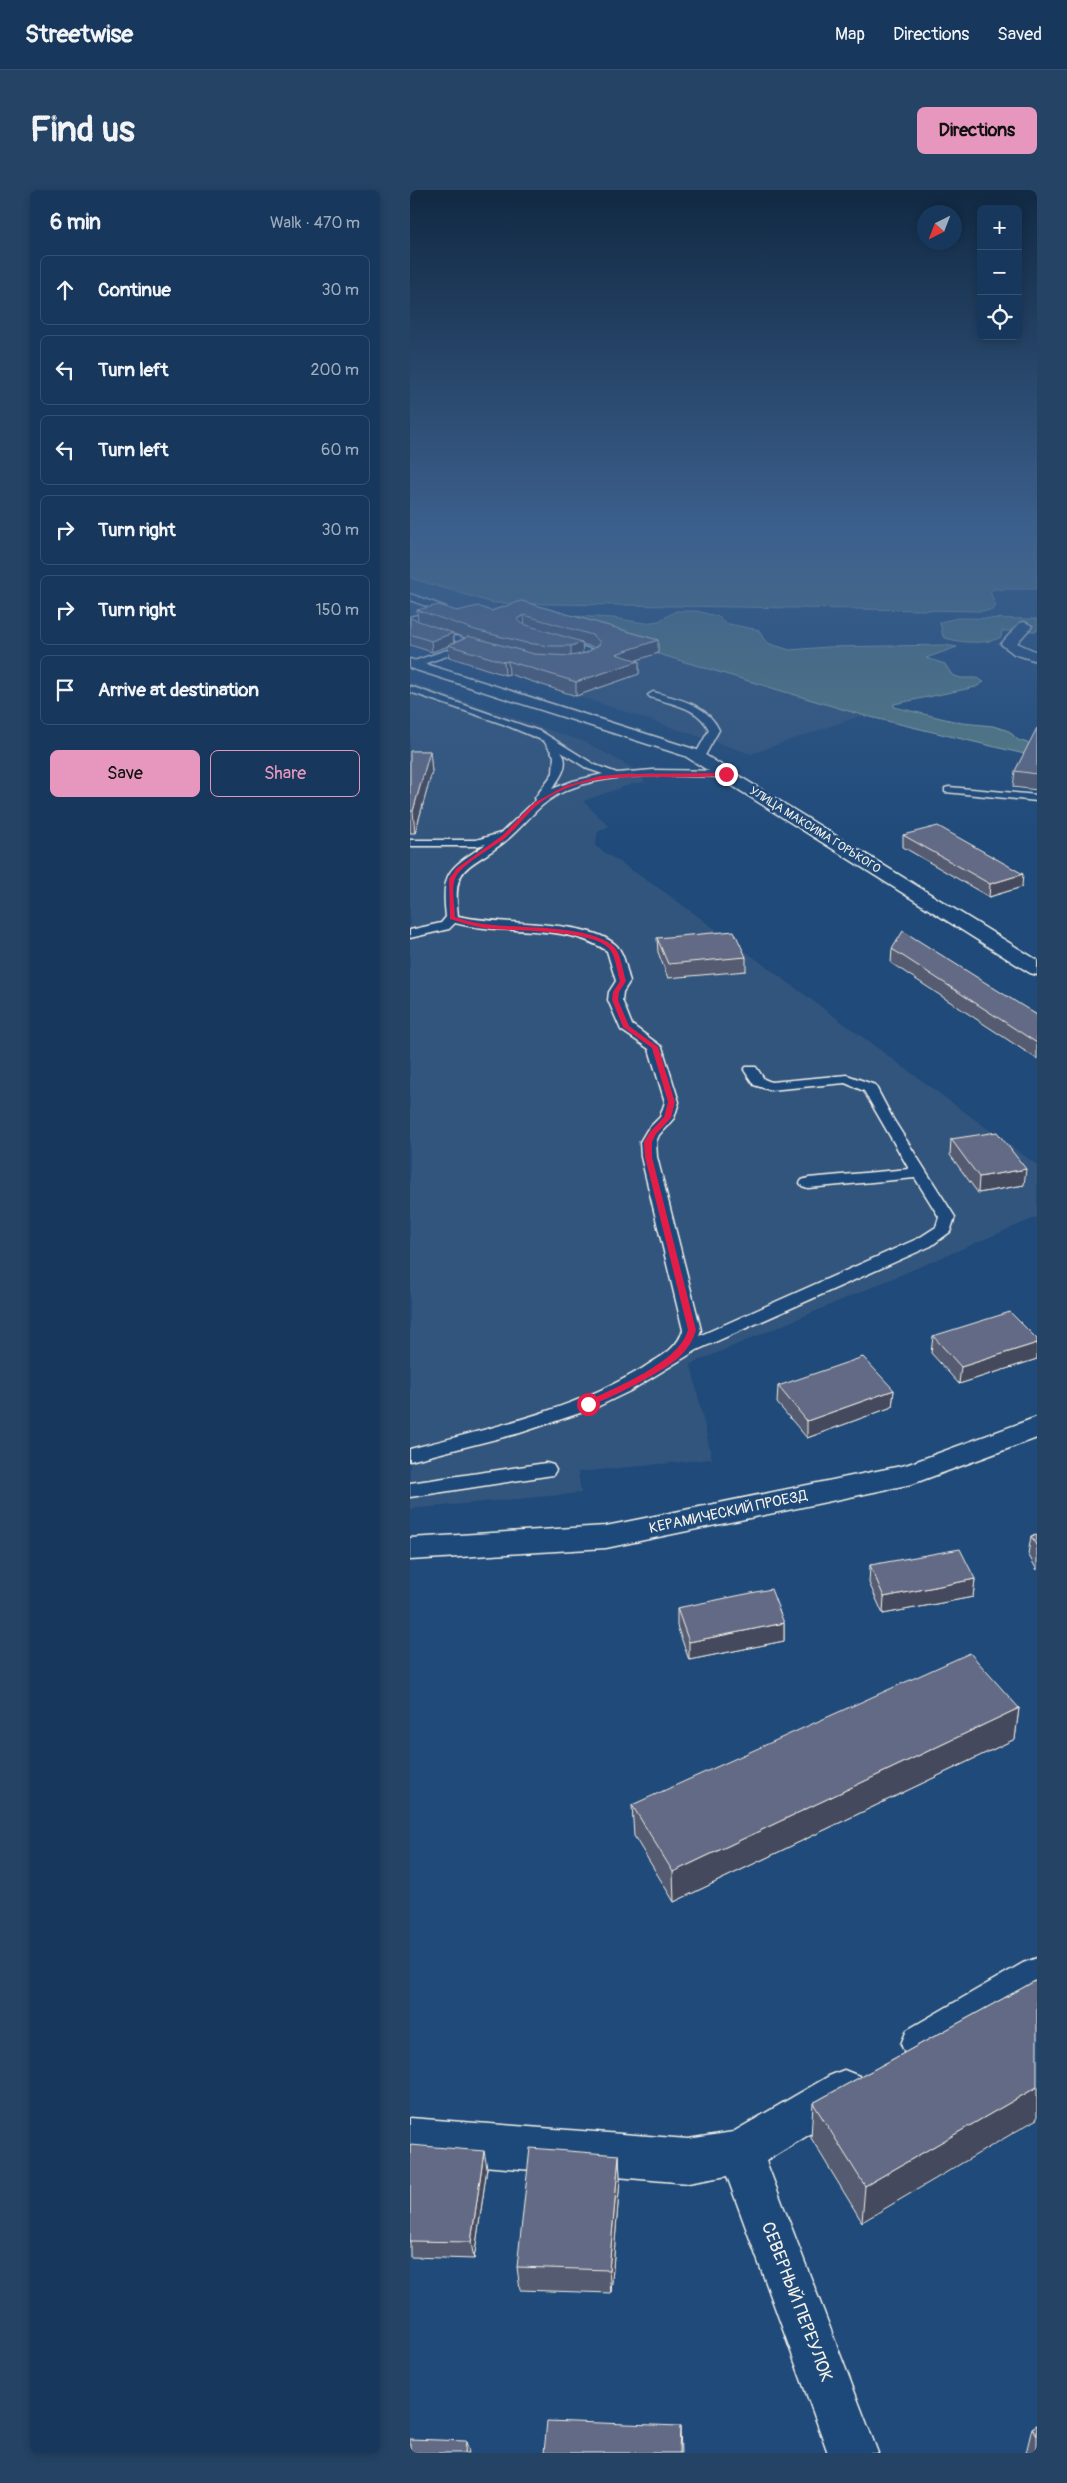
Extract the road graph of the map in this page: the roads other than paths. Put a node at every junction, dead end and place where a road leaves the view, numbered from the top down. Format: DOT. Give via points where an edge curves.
graph roads {
  1 [pos="1017,635"];
  2 [pos="552,640"];
  3 [pos="494,649"];
  4 [pos="1037,657"];
  5 [pos="412,663"];
  6 [pos="569,666"];
  7 [pos="410,689"];
  8 [pos="653,695"];
  9 [pos="540,734"];
  10 [pos="699,757"];
  11 [pos="726,774"];
  12 [pos="625,775"];
  13 [pos="949,790"];
  14 [pos="1037,798"];
  15 [pos="535,804"];
  16 [pos="508,832"];
  17 [pos="410,842"];
  18 [pos="452,918"];
  19 [pos="410,934"];
  20 [pos="1037,969"];
  21 [pos="751,1070"];
  22 [pos="920,1173"];
  23 [pos="808,1183"];
  24 [pos="674,1358"];
  25 [pos="1037,1427"];
  26 [pos="410,1455"];
  27 [pos="546,1470"];
  28 [pos="410,1490"];
  29 [pos="410,1549"];
  30 [pos="1037,1976"];
  31 [pos="410,2139"];
  32 [pos="740,2152"];
  33 [pos="853,2453"];
  1 -- 4 [label="street" via="1008,644"];
  2 -- 6 [label="lane" via="594,653 590,659"];
  3 -- 5 [label="lane" via="452,637 464,641 465,646"];
  5 -- 10 [label="street, УЛИЦА МАКСИМА ГОРЬКОГО"];
  7 -- 9 [label="lane"];
  8 -- 10 [label="lane" via="692,708 710,720 714,730"];
  9 -- 12 [label="lane" via="592,769"];
  9 -- 15 [label="lane" via="554,748 560,763 558,773"];
  10 -- 11 [label="street, УЛИЦА МАКСИМА ГОРЬКОГО"];
  11 -- 12 [label="lane"];
  11 -- 20 [label="street, УЛИЦА МАКСИМА ГОРЬКОГО"];
  12 -- 15 [label="lane" via="580,782"];
  13 -- 14 [label="lane"];
  15 -- 16 [label="lane"];
  16 -- 17 [label="lane" via="477,842"];
  16 -- 18 [label="lane" via="452,879"];
  18 -- 19 [label="lane" via="445,926"];
  18 -- 24 [label="lane" via="484,926 580,935 614,949 623,981 615,1000 626,1027 655,1047 672,1102 668,1118 652,1133 648,1142 692,1330 689,1340"];
  21 -- 22 [label="lane" via="759,1082 770,1086 847,1080 870,1088"];
  22 -- 23 [label="lane"];
  22 -- 24 [label="lane" via="947,1217 944,1229 925,1242 691,1346"];
  24 -- 26 [label="lane" via="588,1404 513,1429"];
  25 -- 29 [label="street, КЕРАМИЧЕСКИЙ ПРОЕЗД" via="912,1474 606,1537"];
  27 -- 28 [label="lane"];
  30 -- 32 [label="street"];
  31 -- 32 [label="street" via="688,2161"];
  32 -- 33 [label="street, СЕВЕРНЫЙ ПЕРЕУЛОК"];
}
